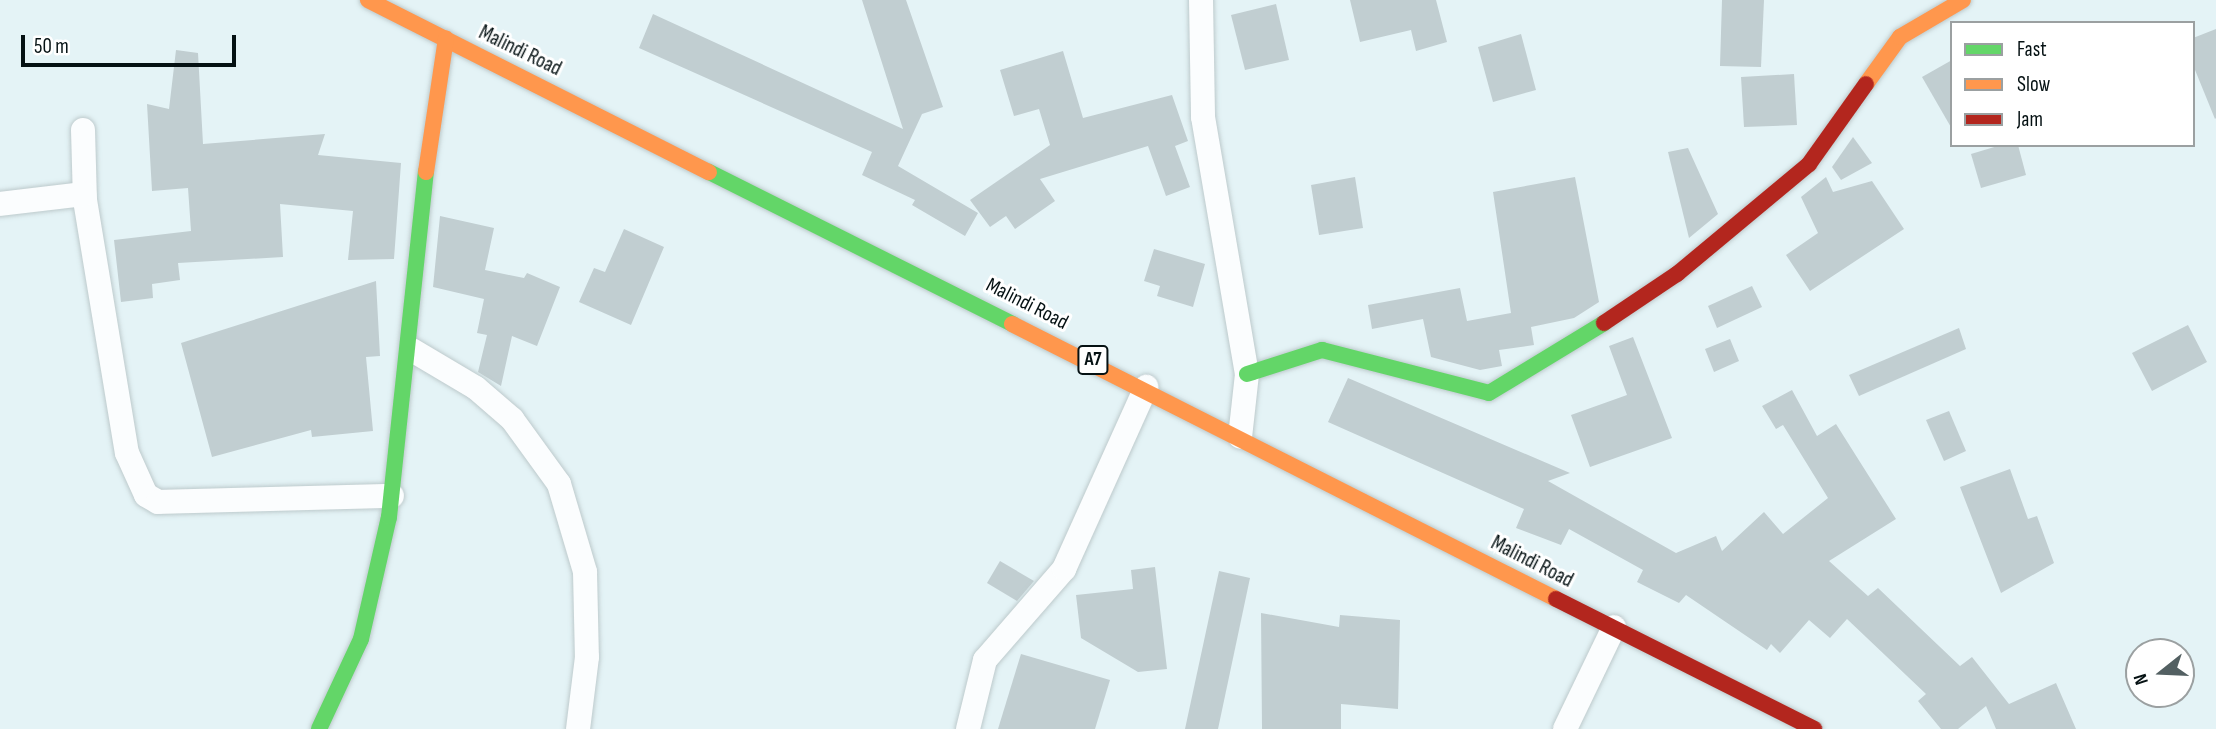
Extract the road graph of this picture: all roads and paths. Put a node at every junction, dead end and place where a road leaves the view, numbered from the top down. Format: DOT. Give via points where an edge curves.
graph roads {
  1 [pos="368,0"];
  2 [pos="1201,0"];
  3 [pos="1963,0"];
  4 [pos="446,38"];
  5 [pos="83,130"];
  6 [pos="84,194"];
  7 [pos="0,204"];
  8 [pos="412,350"];
  9 [pos="1247,374"];
  10 [pos="1146,387"];
  11 [pos="1240,437"];
  12 [pos="392,496"];
  13 [pos="1614,627"];
  14 [pos="319,729"];
  15 [pos="578,729"];
  16 [pos="968,729"];
  17 [pos="1565,729"];
  18 [pos="1814,729"];
  1 -- 4 [label="main road, Malindi Road / A7"];
  2 -- 9 [label="street" via="1203,117"];
  3 -- 9 [label="main road" via="1900,37 1809,164 1677,274 1514,383 1489,393 1322,350"];
  4 -- 8 [label="main road" via="412,272"];
  4 -- 10 [label="main road, Malindi Road / A7"];
  5 -- 6 [label="street"];
  6 -- 7 [label="street"];
  6 -- 12 [label="street" via="127,453 146,495 158,502"];
  8 -- 12 [label="main road"];
  8 -- 15 [label="street" via="476,388 512,419 559,484 585,572 587,657"];
  9 -- 11 [label="street"];
  10 -- 11 [label="main road, Malindi Road / A7"];
  10 -- 16 [label="street" via="1064,569 985,660"];
  11 -- 13 [label="main road, Malindi Road / A7"];
  12 -- 14 [label="main road" via="361,639"];
  13 -- 17 [label="street"];
  13 -- 18 [label="main road, Malindi Road / A7"];
}
